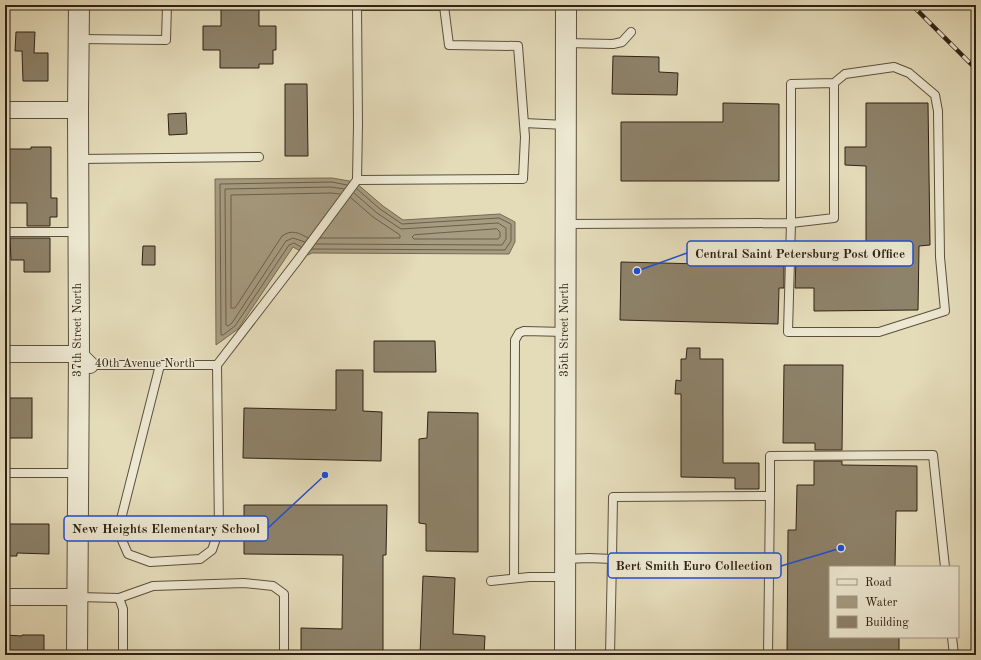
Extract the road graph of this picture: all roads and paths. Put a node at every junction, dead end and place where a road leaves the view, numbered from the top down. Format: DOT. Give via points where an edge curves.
graph roads {
  1 [pos="79,5"];
  2 [pos="167,5"];
  3 [pos="566,5"];
  4 [pos="357,6"];
  5 [pos="631,32"];
  6 [pos="79,39"];
  7 [pos="566,43"];
  8 [pos="834,83"];
  9 [pos="5,110"];
  10 [pos="78,110"];
  11 [pos="524,123"];
  12 [pos="566,125"];
  13 [pos="259,157"];
  14 [pos="78,159"];
  15 [pos="357,180"];
  16 [pos="791,223"];
  17 [pos="566,224"];
  18 [pos="5,232"];
  19 [pos="78,232"];
  20 [pos="565,332"];
  21 [pos="5,354"];
  22 [pos="84,360"];
  23 [pos="160,365"];
  24 [pos="217,365"];
  25 [pos="5,473"];
  26 [pos="78,473"];
  27 [pos="770,496"];
  28 [pos="612,559"];
  29 [pos="945,566"];
  30 [pos="565,568"];
  31 [pos="514,578"];
  32 [pos="491,581"];
  33 [pos="5,597"];
  34 [pos="77,597"];
  35 [pos="119,598"];
  36 [pos="952,638"];
  37 [pos="77,655"];
  38 [pos="123,655"];
  39 [pos="284,655"];
  40 [pos="565,655"];
  41 [pos="610,655"];
  42 [pos="768,655"];
  43 [pos="954,655"];
  1 -- 6 [label="street, 37th Street North"];
  2 -- 6 [label="lane" via="166,40"];
  3 -- 7 [label="street, 35th Street North"];
  4 -- 11 [label="lane" via="444,6 449,45 518,46"];
  4 -- 15 [label="lane"];
  5 -- 7 [label="lane" via="622,42 613,44"];
  6 -- 10 [label="street, 37th Street North"];
  7 -- 12 [label="street, 35th Street North"];
  8 -- 16 [label="lane" via="834,218"];
  8 -- 16 [label="lane" via="791,84"];
  8 -- 16 [label="lane" via="845,74 894,67 909,73 935,96 938,111 940,257 945,311 879,332 788,332"];
  9 -- 10 [label="street"];
  10 -- 14 [label="street, 37th Street North"];
  11 -- 12 [label="lane"];
  11 -- 15 [label="lane" via="523,179"];
  12 -- 17 [label="street, 35th Street North"];
  13 -- 14 [label="lane"];
  14 -- 19 [label="street, 37th Street North"];
  15 -- 24 [label="lane"];
  16 -- 17 [label="lane"];
  17 -- 20 [label="street, 35th Street North"];
  18 -- 19 [label="lane"];
  19 -- 22 [label="street, 37th Street North"];
  20 -- 30 [label="street, 35th Street North"];
  20 -- 31 [label="lane" via="524,331 515,340"];
  21 -- 22 [label="street, 40th Avenue North"];
  22 -- 23 [label="lane, 40th Avenue North"];
  22 -- 26 [label="street, 37th Street North"];
  23 -- 24 [label="lane, 40th Avenue North"];
  23 -- 24 [label="lane" via="120,523 121,538 128,554 150,562 200,559 212,550 219,530"];
  25 -- 26 [label="lane"];
  26 -- 34 [label="street, 37th Street North"];
  27 -- 28 [label="lane" via="613,497"];
  27 -- 29 [label="lane" via="770,456 933,455"];
  27 -- 42 [label="lane"];
  28 -- 30 [label="lane"];
  28 -- 41 [label="lane"];
  30 -- 31 [label="lane"];
  30 -- 40 [label="street, 35th Street North"];
  31 -- 32 [label="lane"];
  33 -- 34 [label="street"];
  34 -- 35 [label="lane"];
  34 -- 37 [label="street, 37th Street North"];
  35 -- 38 [label="lane" via="123,609"];
  35 -- 39 [label="lane" via="152,586 250,583 273,586 284,594"];
  36 -- 43 [label="lane"];
}
